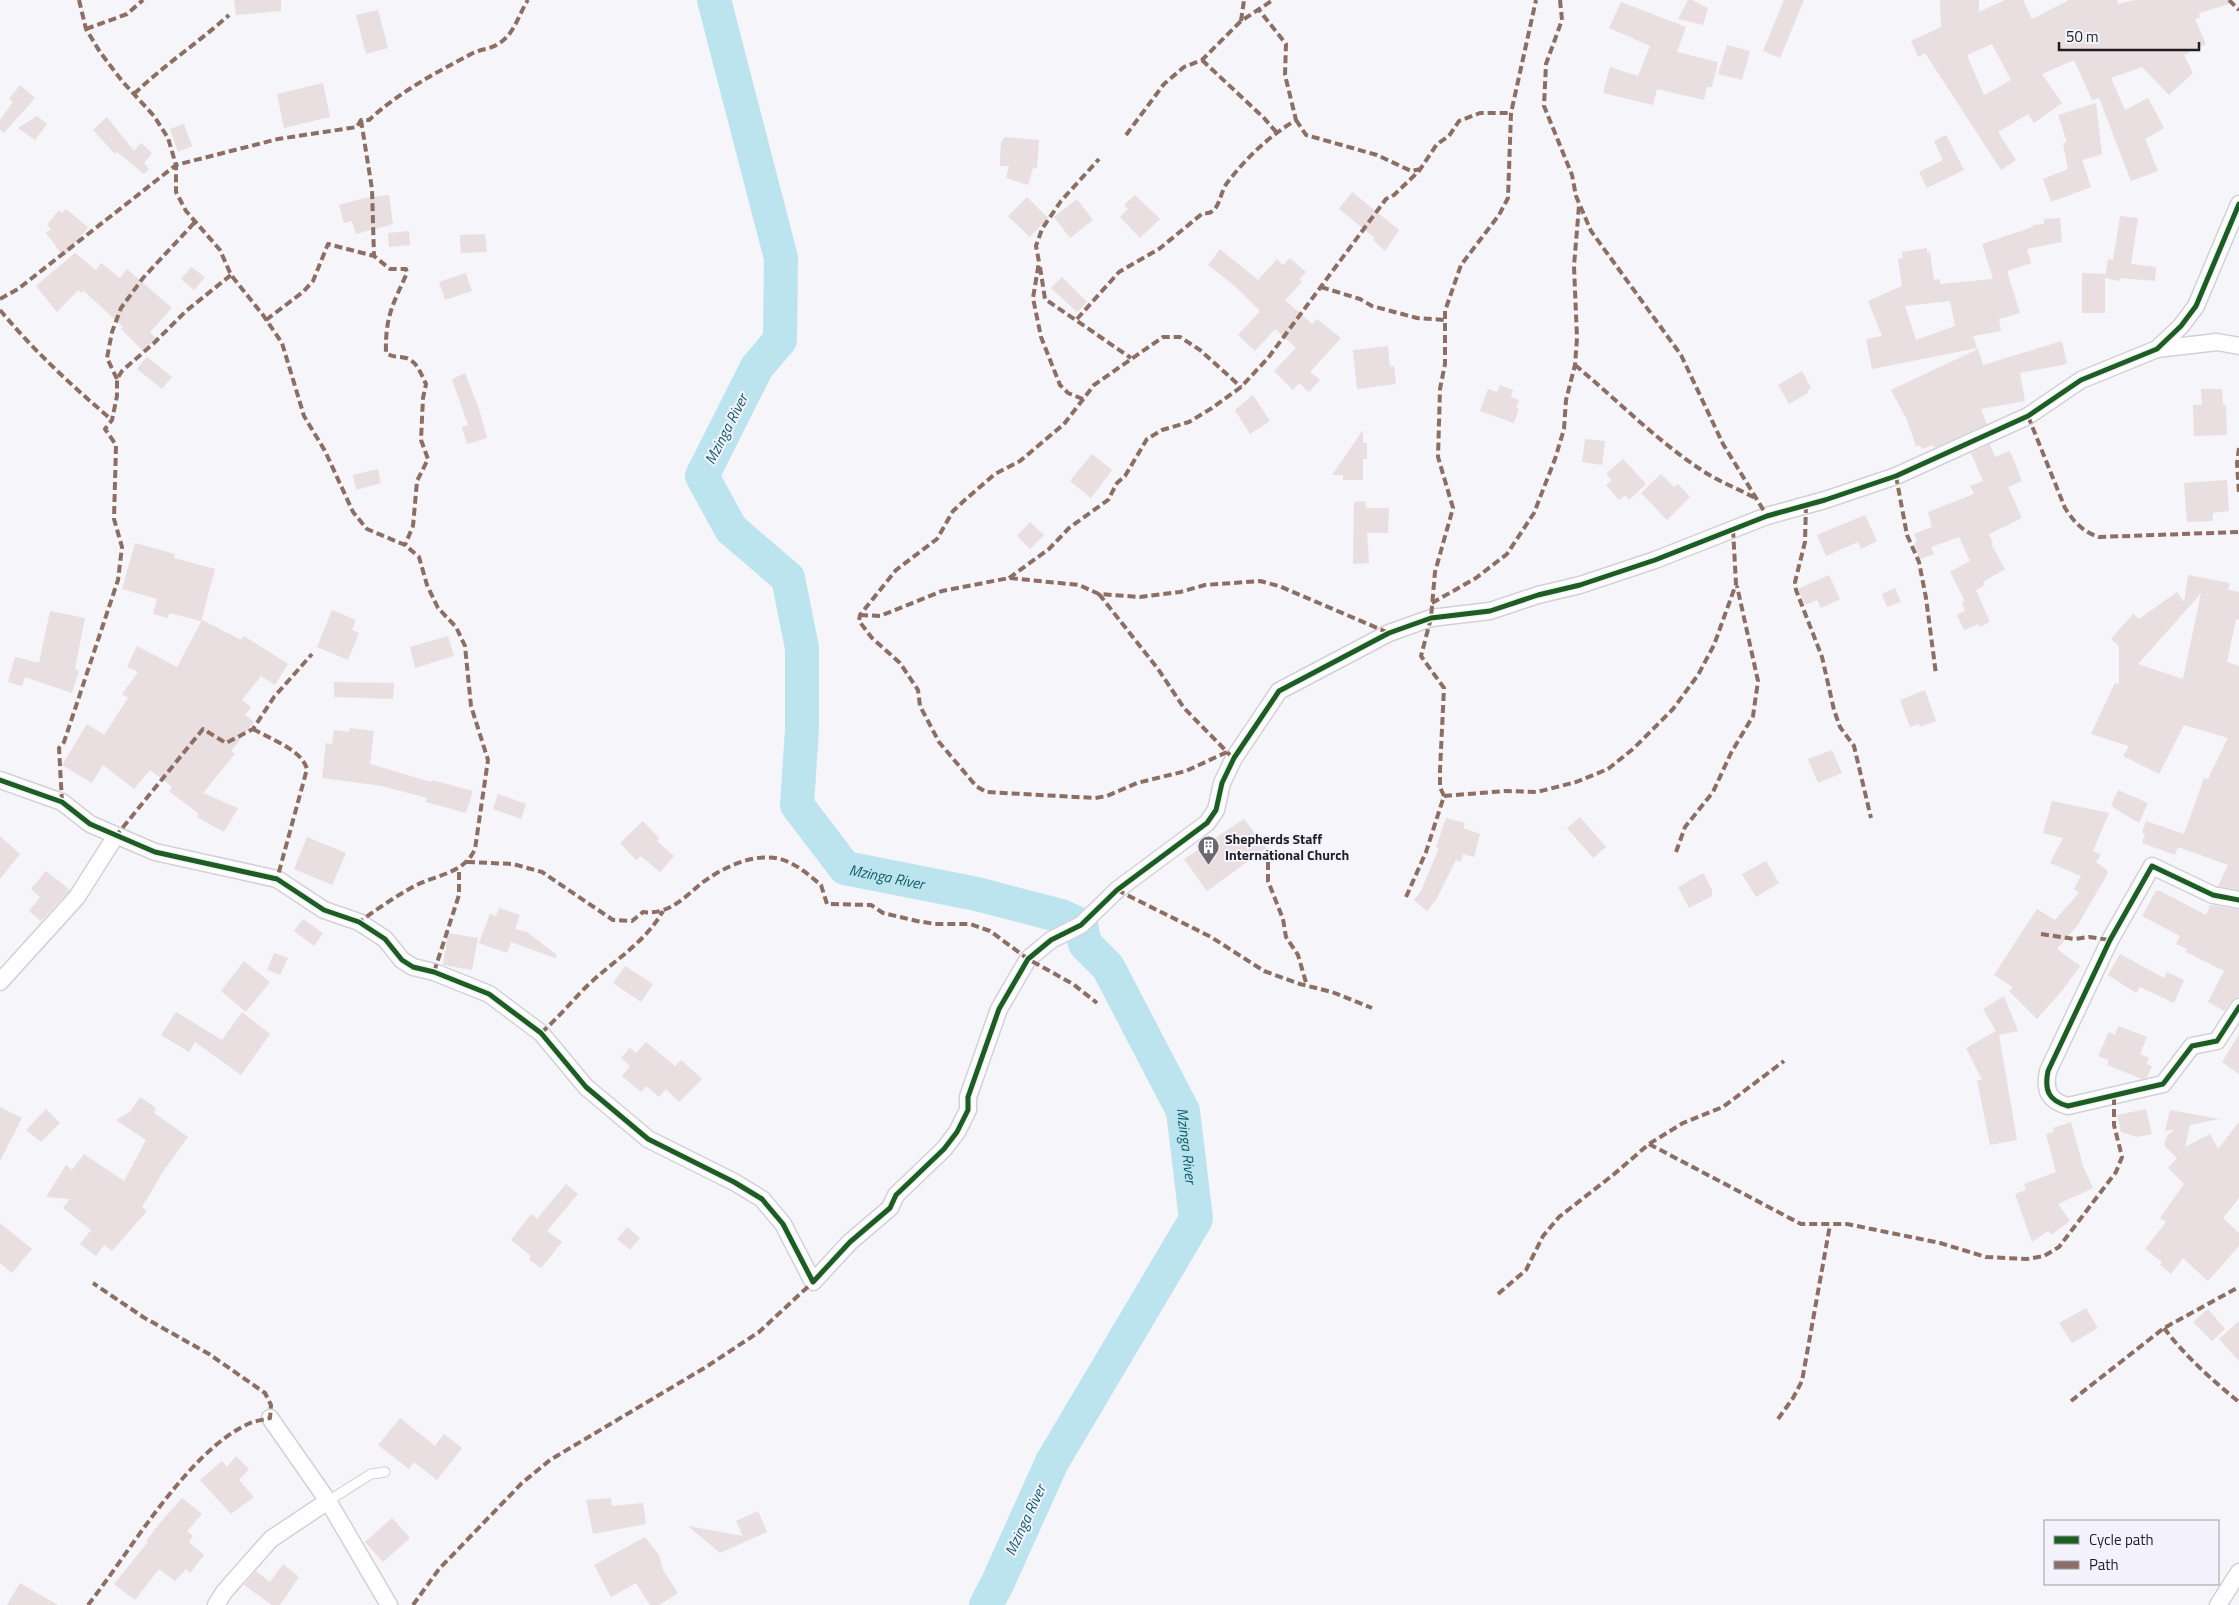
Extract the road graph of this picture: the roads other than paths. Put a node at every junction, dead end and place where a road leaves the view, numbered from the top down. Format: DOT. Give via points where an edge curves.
graph roads {
  1 [pos="2239,204"];
  2 [pos="2239,346"];
  3 [pos="2157,349"];
  4 [pos="0,780"];
  5 [pos="115,837"];
  6 [pos="2239,900"];
  7 [pos="0,982"];
  8 [pos="2239,1007"];
  9 [pos="270,1418"];
  10 [pos="385,1472"];
  11 [pos="328,1501"];
  12 [pos="2239,1572"];
  13 [pos="216,1605"];
  14 [pos="389,1605"];
  15 [pos="2218,1605"];
  1 -- 3 [label="street" via="2196,306"];
  2 -- 3 [label="street" via="2217,342"];
  3 -- 5 [label="street" via="2081,380 2028,416 1896,476 1767,516 1580,585 1490,611 1431,618 1389,633 1279,692 1234,758 1222,783 1216,810 1207,823 1117,890 1081,925 1051,940 1028,959 999,1009 968,1097 968,1110 957,1132 896,1195 890,1208 850,1242 813,1282 783,1224 762,1199 648,1139 586,1087 541,1033 488,994 413,967 402,960 385,939 359,922 324,910 277,879 155,852"];
  4 -- 5 [label="street" via="62,802 90,824"];
  5 -- 7 [label="street" via="77,897"];
  6 -- 8 [label="street" via="2213,895 2152,866 2110,940 2048,1071 2046,1084 2050,1097 2058,1104 2068,1106 2163,1084 2192,1046 2213,1043 2221,1037"];
  9 -- 11 [label="street"];
  10 -- 11 [label="lane" via="371,1474"];
  11 -- 13 [label="street" via="271,1539"];
  11 -- 14 [label="street"];
  12 -- 15 [label="street"];
}
